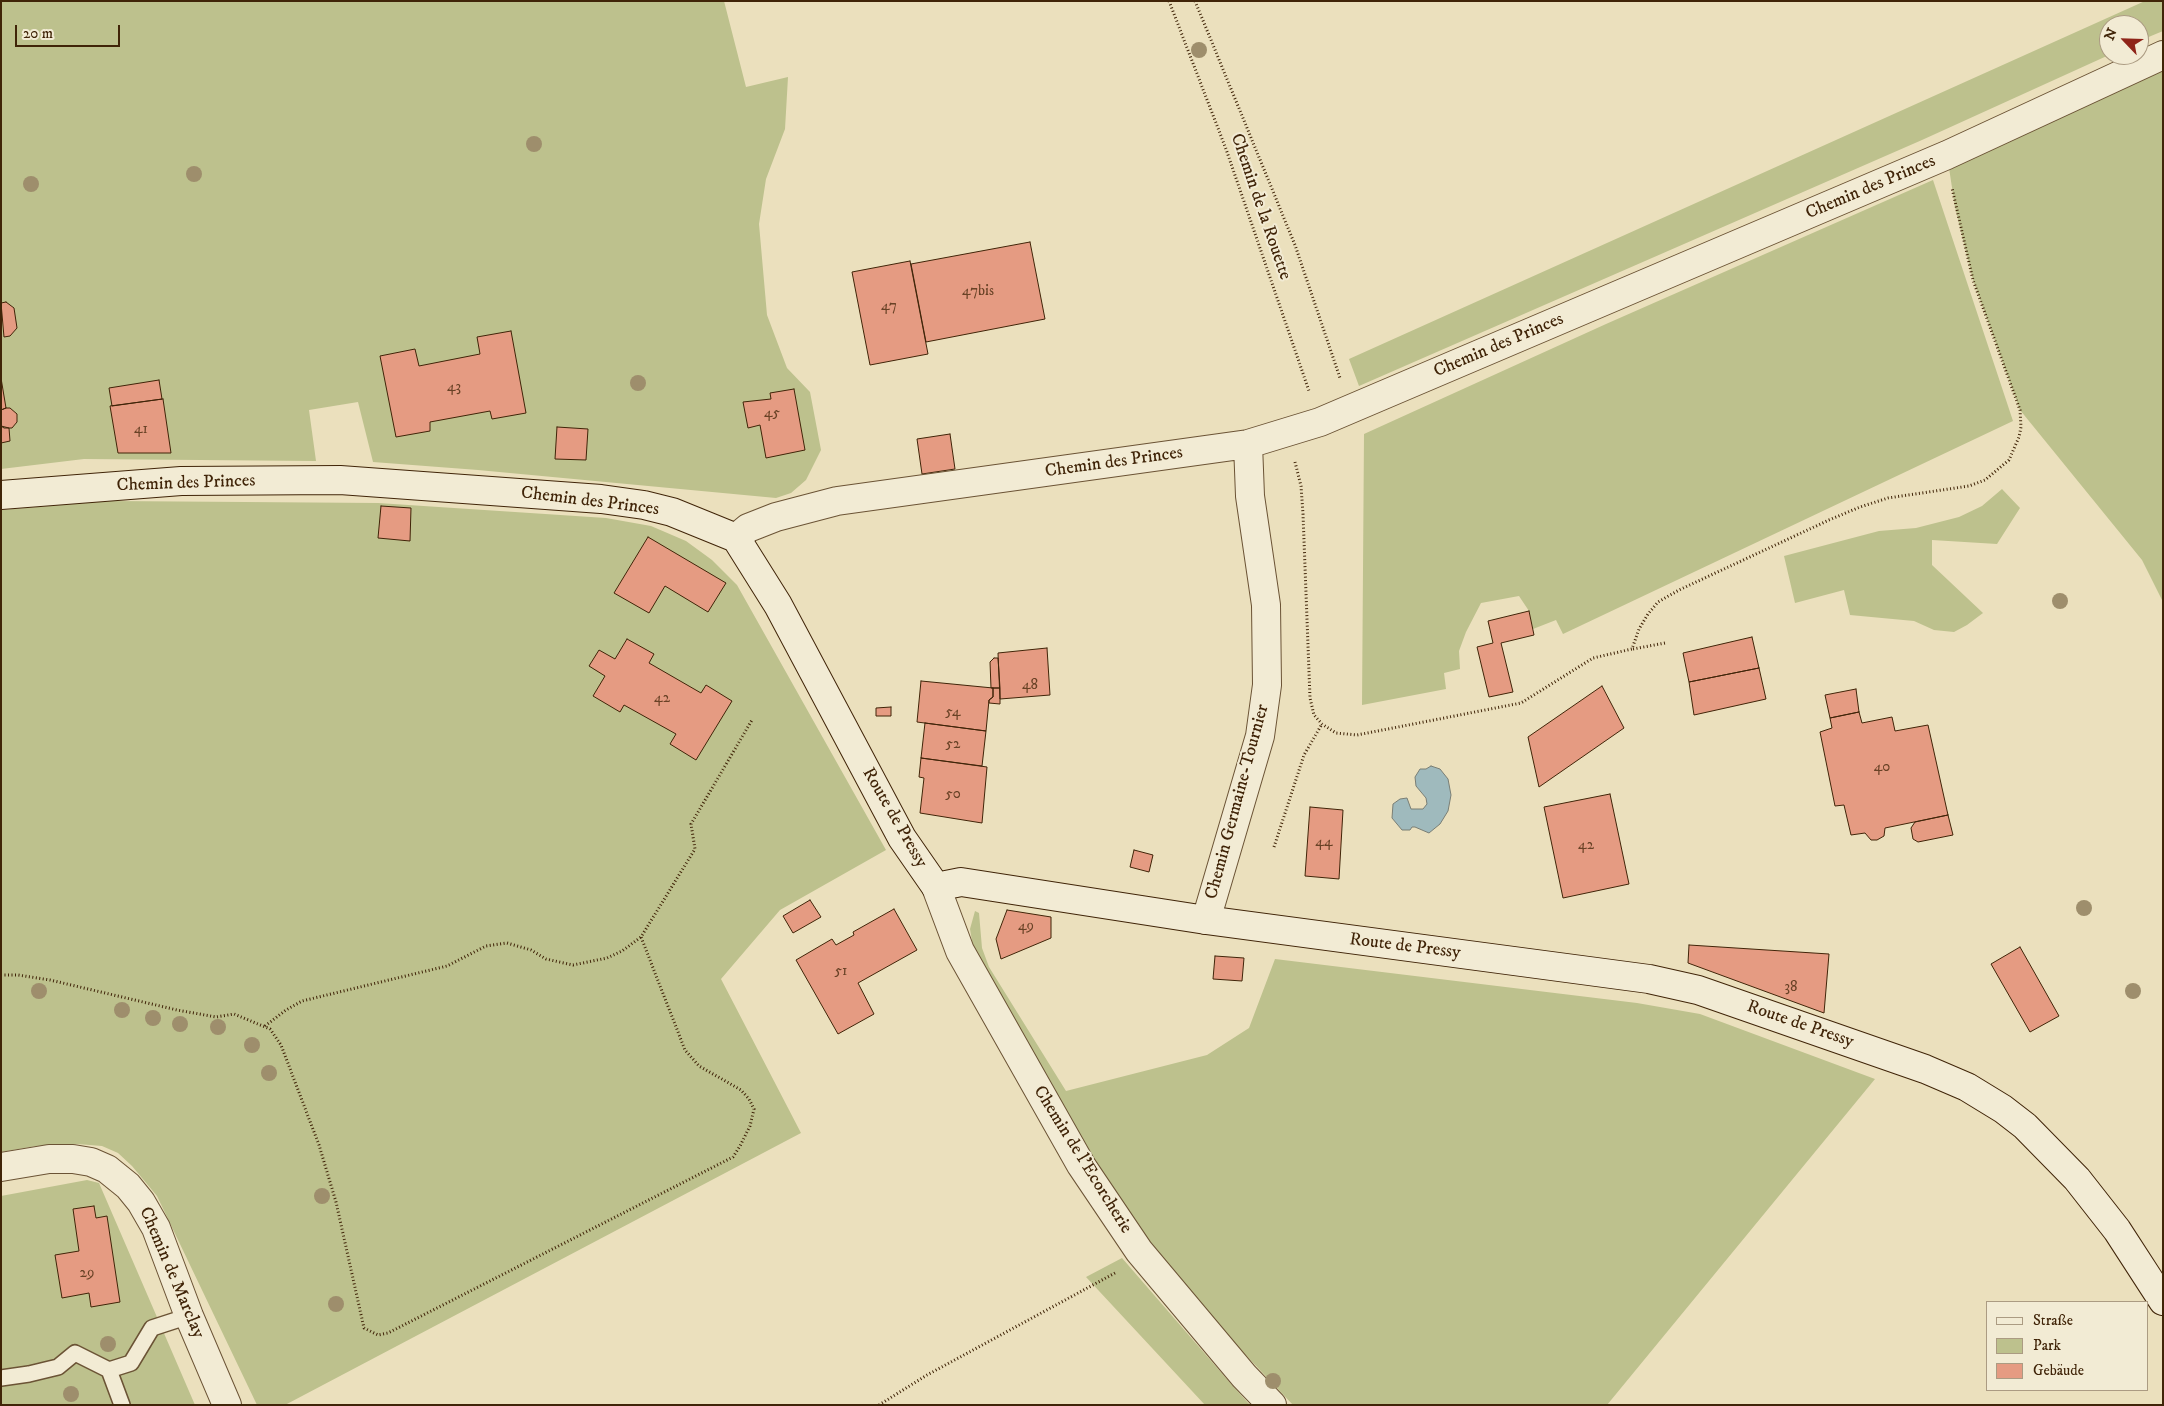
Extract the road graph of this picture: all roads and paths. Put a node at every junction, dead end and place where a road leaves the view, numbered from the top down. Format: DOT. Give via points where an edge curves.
graph roads {
  1 [pos="1169,1"];
  2 [pos="1196,1"];
  3 [pos="2163,55"];
  4 [pos="1947,155"];
  5 [pos="1351,409"];
  6 [pos="1320,422"];
  7 [pos="1282,433"];
  8 [pos="1248,444"];
  9 [pos="1,495"];
  10 [pos="736,538"];
  11 [pos="1665,642"];
  12 [pos="1632,649"];
  13 [pos="752,720"];
  14 [pos="1322,724"];
  15 [pos="1274,847"];
  16 [pos="936,887"];
  17 [pos="1206,920"];
  18 [pos="641,937"];
  19 [pos="1,975"];
  20 [pos="265,1026"];
  21 [pos="1,1167"];
  22 [pos="1144,1258"];
  23 [pos="2163,1301"];
  24 [pos="189,1316"];
  25 [pos="109,1370"];
  26 [pos="1,1378"];
  27 [pos="122,1405"];
  28 [pos="227,1405"];
  29 [pos="879,1405"];
  30 [pos="1272,1405"];
  1 -- 6 [label="path, Chemin de la Rouette" via="1226,149"];
  2 -- 5 [label="path" via="1295,245"];
  3 -- 4 [label="street, Chemin des Princes"];
  4 -- 5 [label="street, Chemin des Princes"];
  4 -- 12 [label="path" via="1955,207 1973,280 2020,410 2020,432 2009,460 1985,480 1969,486 1888,498 1860,507 1679,590 1658,602 1648,614"];
  5 -- 6 [label="street, Chemin des Princes"];
  6 -- 7 [label="street, Chemin des Princes"];
  7 -- 8 [label="street, Chemin des Princes"];
  7 -- 14 [label="path" via="1294,459 1301,486 1310,698 1314,715"];
  8 -- 10 [label="street, Chemin des Princes" via="837,501 776,517 748,528"];
  8 -- 17 [label="street, Chemin Germaine-Tournier" via="1250,496 1266,605 1267,685 1260,736"];
  9 -- 10 [label="street, Chemin des Princes" via="181,481 340,480 644,505 672,512"];
  10 -- 16 [label="street, Route de Pressy" via="778,605 902,838"];
  11 -- 12 [label="path"];
  12 -- 14 [label="path" via="1593,658 1522,703 1358,735 1336,733"];
  13 -- 18 [label="path" via="691,824 695,849"];
  14 -- 15 [label="path" via="1304,755"];
  16 -- 17 [label="street, Route de Pressy" via="961,882"];
  16 -- 22 [label="street, Chemin de l'Ecorcherie" via="960,950 987,1001 1081,1165"];
  17 -- 23 [label="street, Route de Pressy" via="1649,979 1698,990 1925,1069 1967,1087 2003,1109 2050,1150 2117,1230"];
  18 -- 20 [label="path" via="607,958 574,966 507,943 486,946 447,966 302,1001"];
  18 -- 20 [label="path" via="685,1050 699,1066 741,1090 754,1109 750,1126 733,1157 388,1333 378,1335 364,1328 336,1202 319,1145 281,1045"];
  19 -- 20 [label="path" via="50,980 216,1018 234,1014"];
  21 -- 24 [label="street, Chemin de Marclay" via="49,1158 73,1159 91,1162 117,1176 142,1202 156,1228"];
  22 -- 29 [label="path" via="927,1375"];
  22 -- 30 [label="street, Chemin de l'Ecorcherie"];
  24 -- 25 [label="lane" via="152,1328 131,1362"];
  24 -- 28 [label="street, Chemin de Marclay"];
  25 -- 26 [label="lane" via="75,1353 58,1367"];
  25 -- 27 [label="lane"];
}
